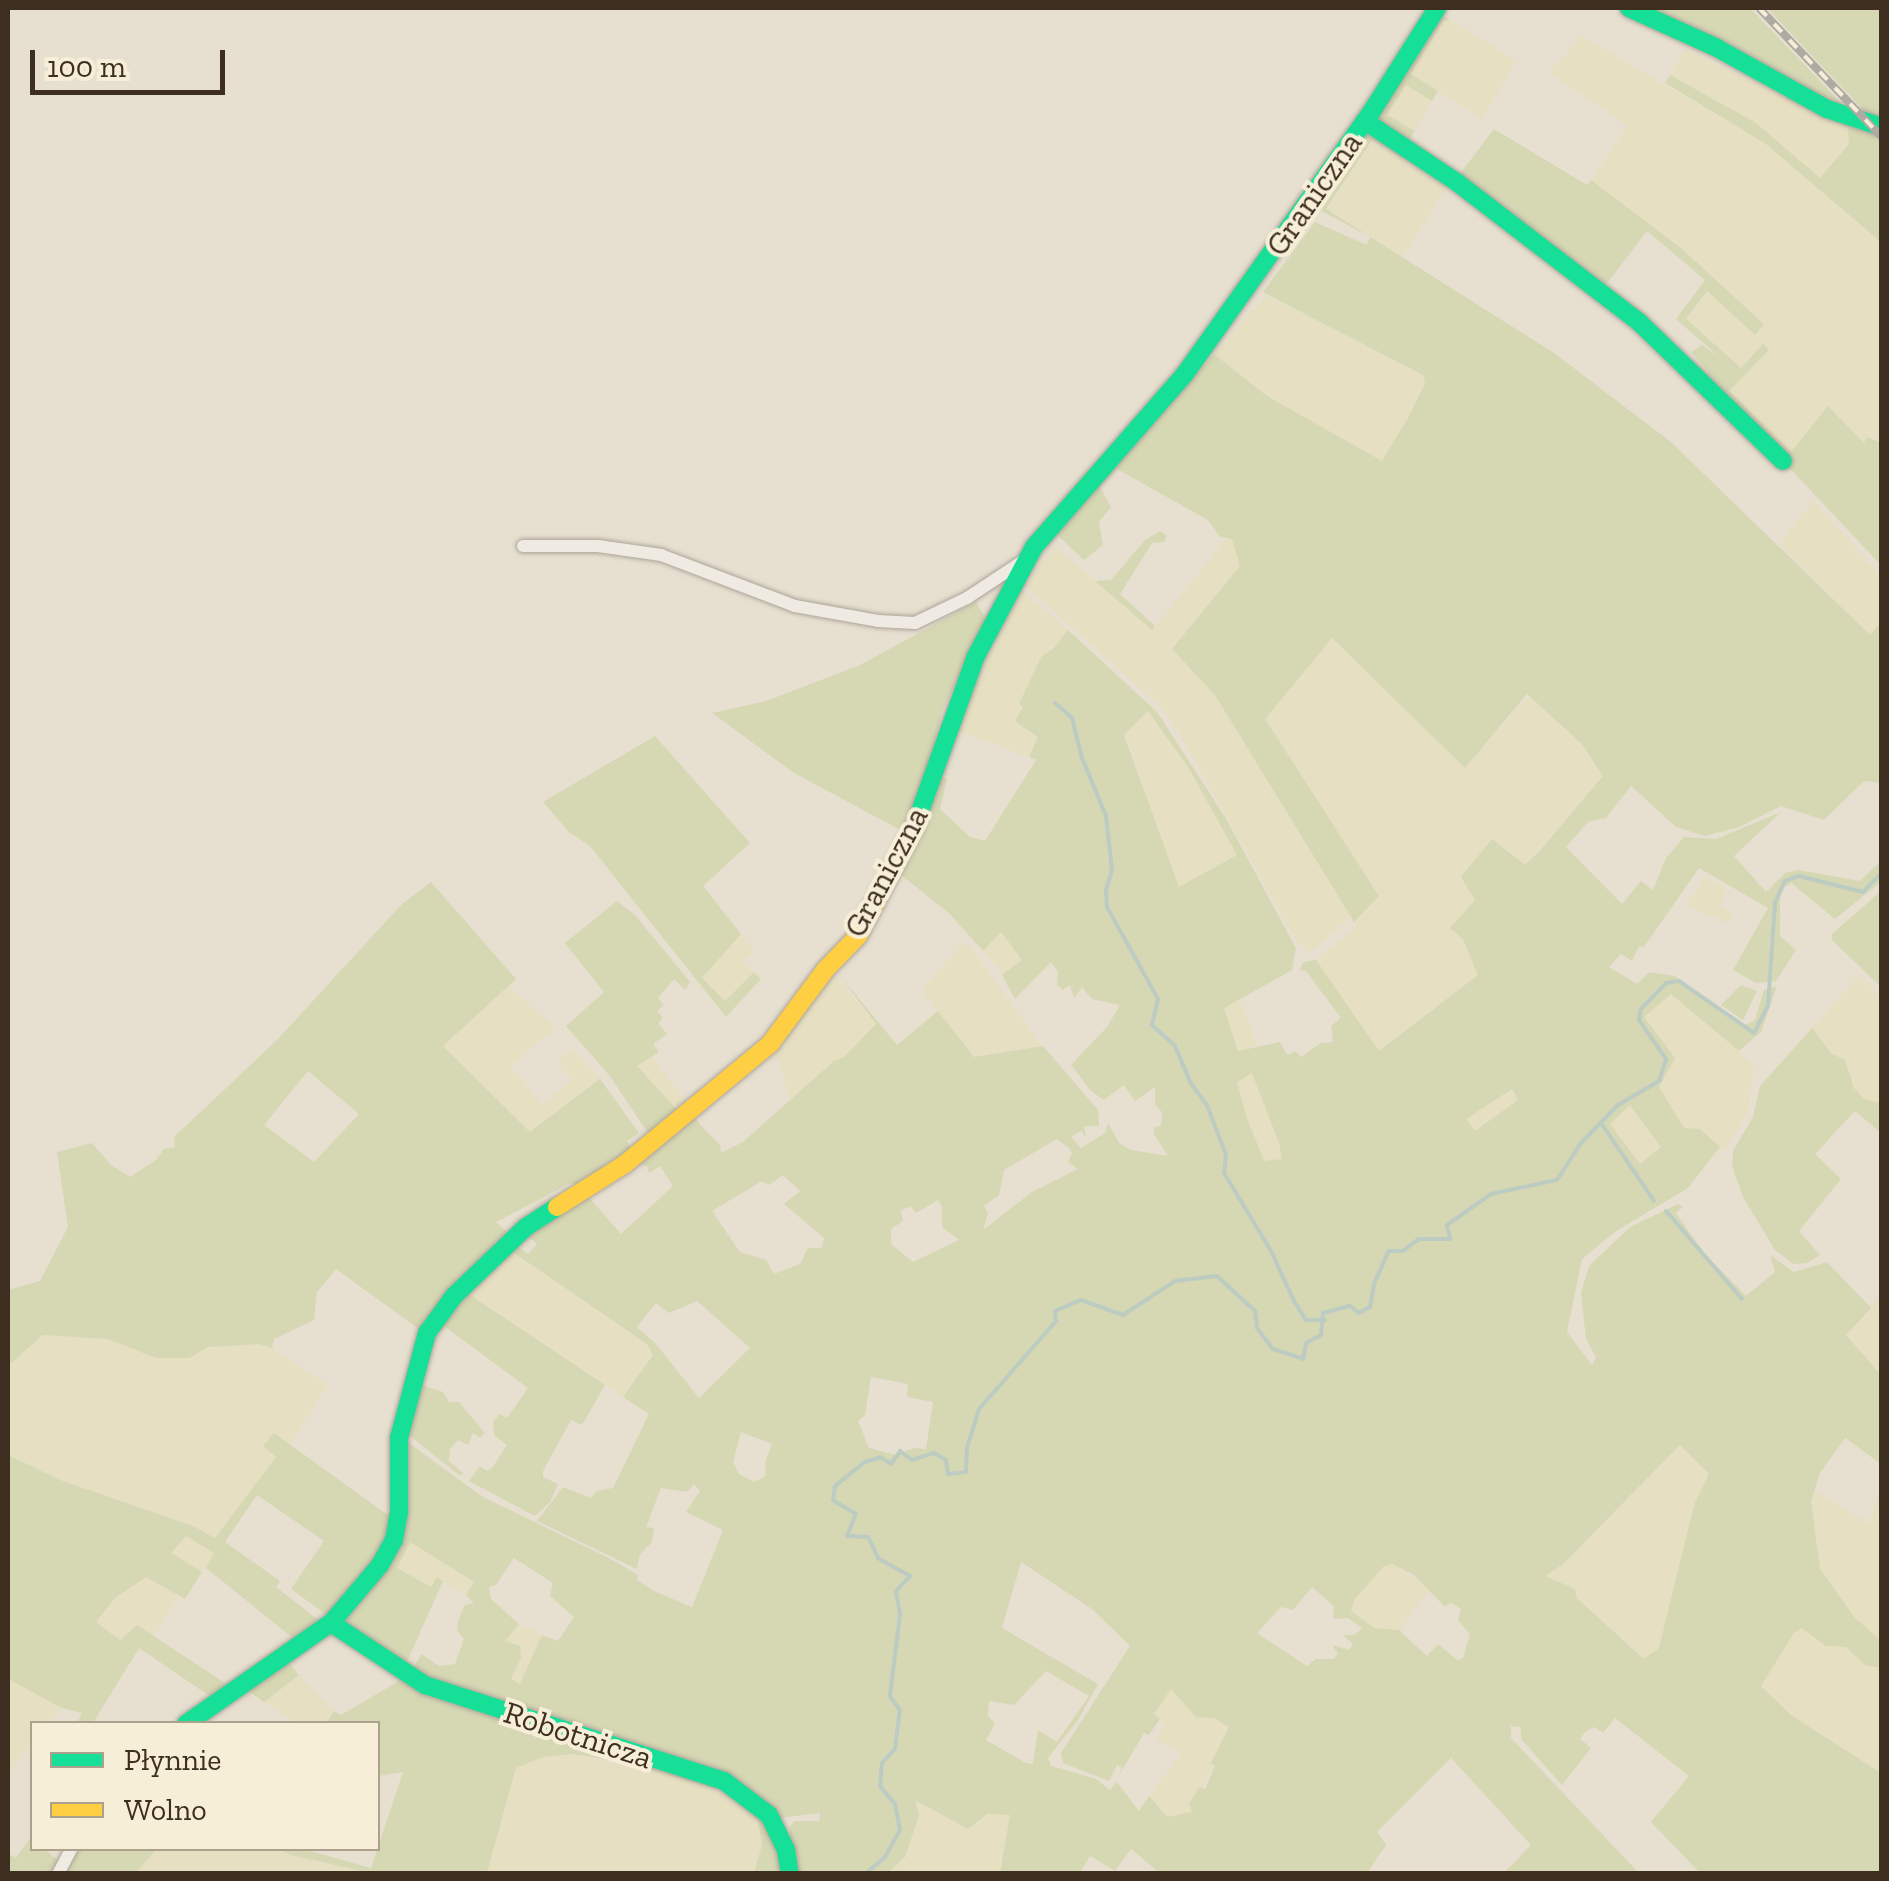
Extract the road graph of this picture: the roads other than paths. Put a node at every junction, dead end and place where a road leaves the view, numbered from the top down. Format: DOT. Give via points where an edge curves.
graph roads {
  1 [pos="1438,8"];
  2 [pos="1629,8"];
  3 [pos="1365,121"];
  4 [pos="1882,127"];
  5 [pos="1783,462"];
  6 [pos="523,546"];
  7 [pos="1029,558"];
  8 [pos="331,1622"];
  9 [pos="190,1721"];
  10 [pos="70,1851"];
  11 [pos="58,1874"];
  12 [pos="790,1874"];
  1 -- 3 [label="street, Graniczna"];
  2 -- 4 [label="street" via="1827,109"];
  3 -- 5 [label="street" via="1458,182 1639,322"];
  3 -- 7 [label="street, Graniczna" via="1185,374 1070,501"];
  6 -- 7 [label="street" via="661,555 795,606 915,622"];
  7 -- 8 [label="street, Graniczna" via="976,656 924,805 858,936 770,1044 626,1164 526,1226 454,1296 427,1333 399,1438 394,1540 364,1588"];
  8 -- 9 [label="street, Graniczna"];
  8 -- 12 [label="street, Robotnicza" via="426,1685 748,1794 769,1815"];
  10 -- 11 [label="street"];
}
